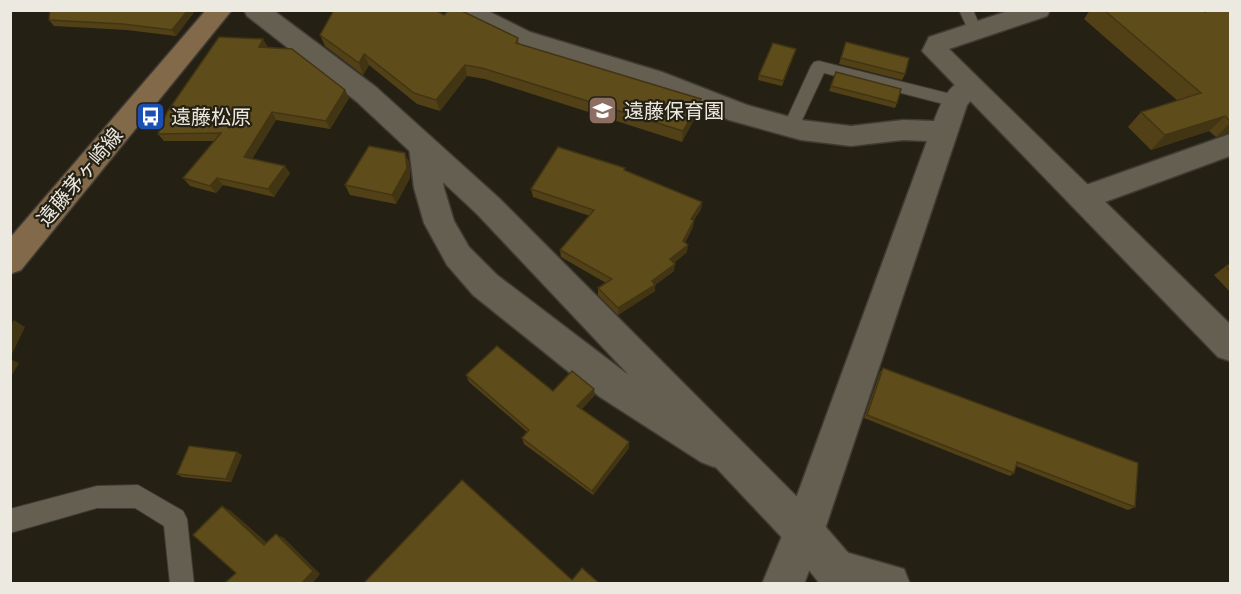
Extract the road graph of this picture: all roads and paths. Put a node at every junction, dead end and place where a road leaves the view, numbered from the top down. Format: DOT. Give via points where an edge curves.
graph roads {
  1 [pos="220,10"];
  2 [pos="256,10"];
  3 [pos="465,10"];
  4 [pos="1038,10"];
  5 [pos="970,21"];
  6 [pos="957,107"];
  7 [pos="791,127"];
  8 [pos="1230,145"];
  9 [pos="423,147"];
  10 [pos="1083,198"];
  11 [pos="10,261"];
  12 [pos="1230,346"];
  13 [pos="738,464"];
  14 [pos="10,521"];
  15 [pos="804,532"];
  16 [pos="841,576"];
  17 [pos="182,584"];
  18 [pos="783,584"];
  19 [pos="889,584"];
  1 -- 11 [label="main road, 遠藤茅ヶ崎線"];
  2 -- 9 [label="street" via="366,94"];
  3 -- 7 [label="street" via="521,38 653,78 739,113"];
  4 -- 5 [label="street"];
  5 -- 6 [label="street" via="938,43 935,51"];
  6 -- 7 [label="street" via="903,130 851,136"];
  6 -- 7 [label="lane" via="819,66"];
  6 -- 10 [label="street"];
  6 -- 15 [label="street"];
  8 -- 10 [label="street"];
  9 -- 13 [label="street" via="488,206"];
  9 -- 13 [label="street" via="439,223 458,256 485,285 613,385"];
  10 -- 12 [label="street"];
  13 -- 15 [label="street"];
  14 -- 17 [label="lane" via="97,497 138,496 175,519"];
  15 -- 16 [label="street"];
  15 -- 18 [label="street"];
  16 -- 19 [label="street"];
}
